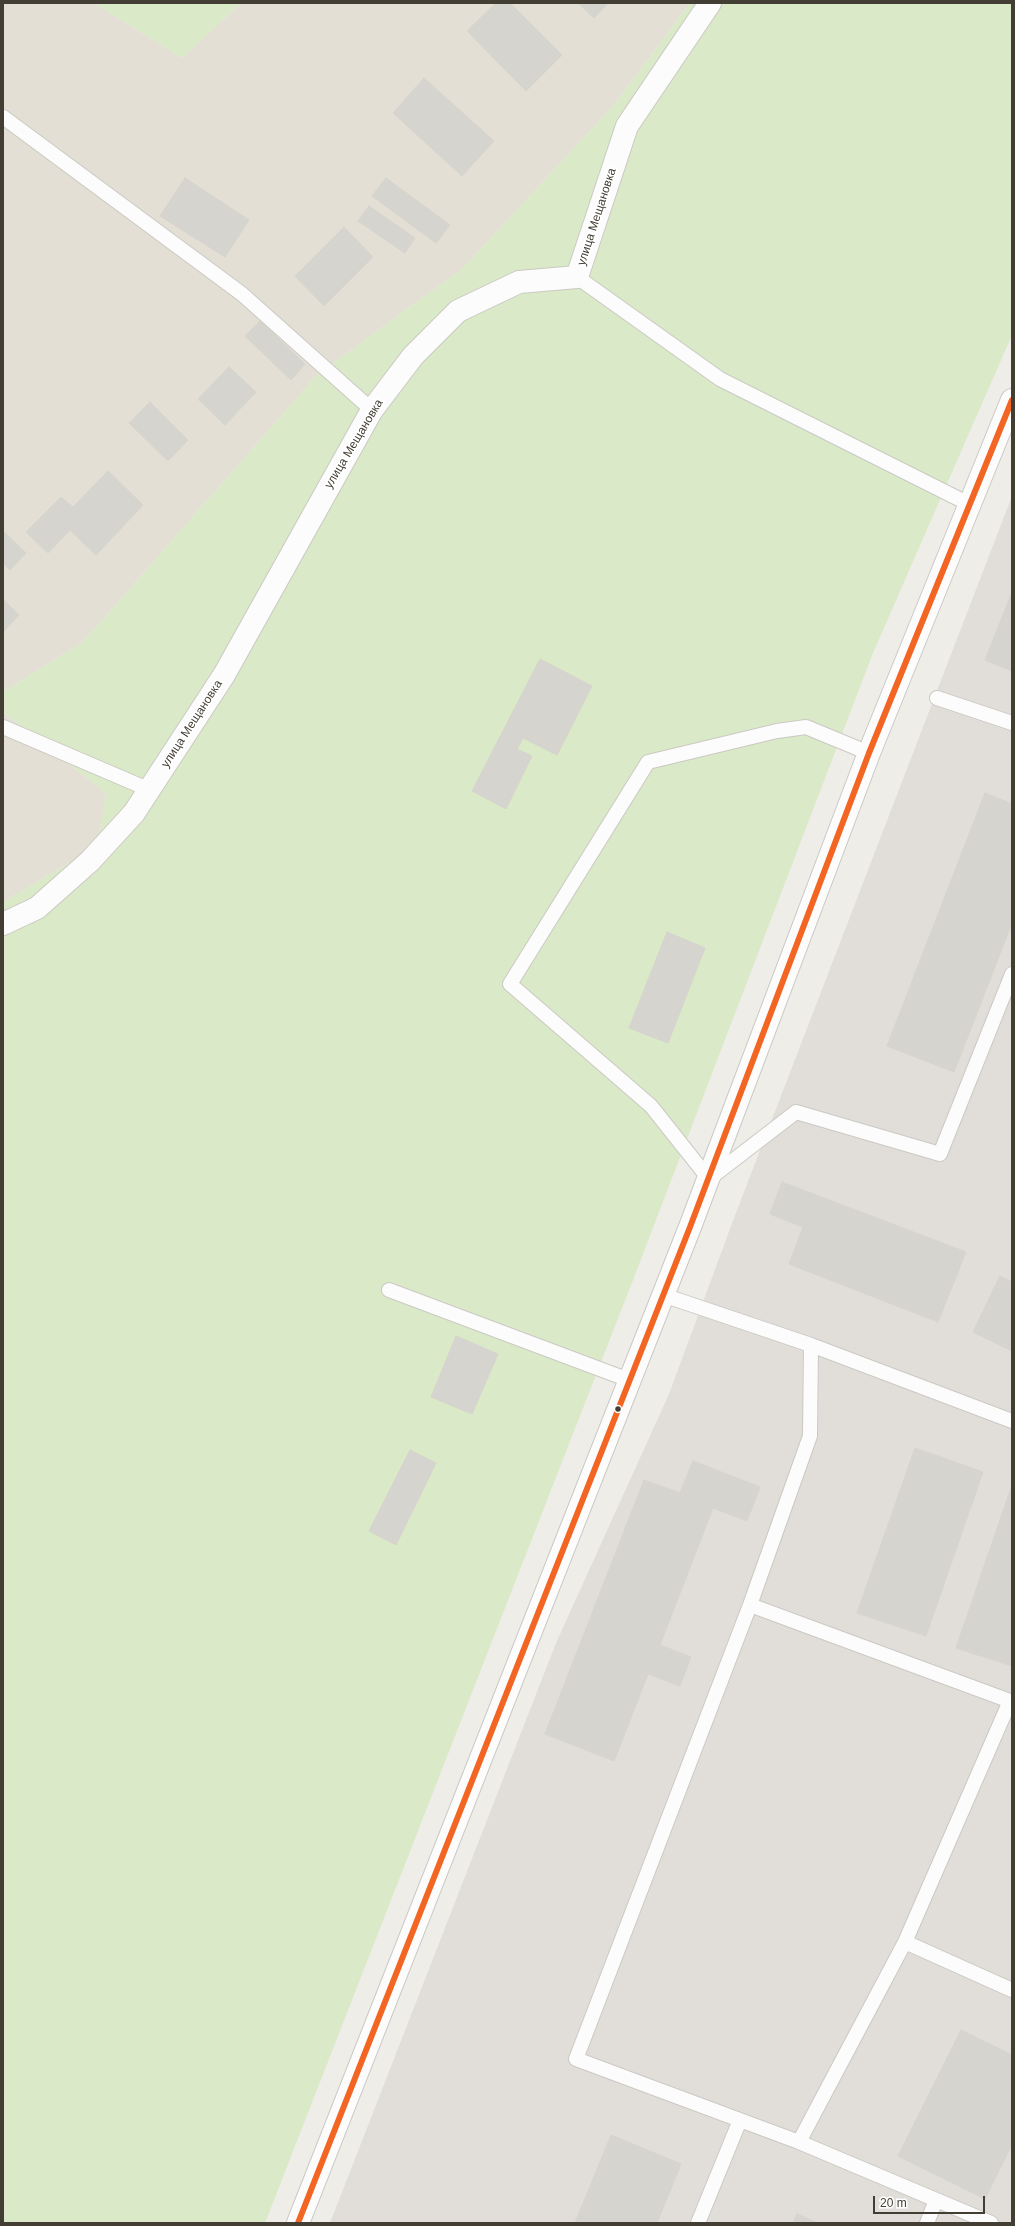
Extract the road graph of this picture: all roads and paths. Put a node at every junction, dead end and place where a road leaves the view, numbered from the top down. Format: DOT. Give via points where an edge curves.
graph roads {
  1 [pos="710,3"];
  2 [pos="3,117"];
  3 [pos="577,277"];
  4 [pos="1012,400"];
  5 [pos="372,410"];
  6 [pos="969,504"];
  7 [pos="937,698"];
  8 [pos="1012,723"];
  9 [pos="3,727"];
  10 [pos="869,753"];
  11 [pos="150,790"];
  12 [pos="3,924"];
  13 [pos="1012,974"];
  14 [pos="709,1179"];
  15 [pos="389,1290"];
  16 [pos="664,1295"];
  17 [pos="811,1345"];
  18 [pos="628,1380"];
  19 [pos="1012,1421"];
  20 [pos="750,1605"];
  21 [pos="1011,1701"];
  22 [pos="905,1942"];
  23 [pos="1012,1990"];
  24 [pos="740,2120"];
  25 [pos="799,2142"];
  26 [pos="936,2200"];
  27 [pos="298,2223"];
  28 [pos="698,2223"];
  29 [pos="927,2223"];
  30 [pos="991,2223"];
  1 -- 3 [label="street, улица Мещановка" via="627,126"];
  2 -- 5 [label="lane" via="242,294"];
  3 -- 5 [label="street, улица Мещановка" via="519,282 458,311 413,356"];
  3 -- 6 [label="lane" via="720,379"];
  4 -- 6 [label="street"];
  5 -- 11 [label="street, улица Мещановка" via="224,675"];
  6 -- 10 [label="street"];
  7 -- 8 [label="lane"];
  9 -- 11 [label="lane"];
  10 -- 14 [label="street"];
  10 -- 14 [label="lane" via="806,727 648,762 510,984 651,1106"];
  11 -- 12 [label="street, улица Мещановка" via="134,813 90,861 37,908"];
  13 -- 14 [label="lane" via="940,1154 796,1112"];
  14 -- 16 [label="street"];
  15 -- 18 [label="lane"];
  16 -- 17 [label="lane"];
  16 -- 18 [label="street"];
  17 -- 19 [label="lane"];
  17 -- 20 [label="lane" via="810,1436"];
  18 -- 27 [label="street"];
  20 -- 21 [label="lane"];
  20 -- 24 [label="lane" via="576,2059"];
  21 -- 22 [label="lane"];
  22 -- 23 [label="lane"];
  22 -- 25 [label="lane"];
  24 -- 25 [label="lane"];
  24 -- 28 [label="lane"];
  25 -- 26 [label="lane"];
  26 -- 29 [label="lane"];
  26 -- 30 [label="lane"];
}
